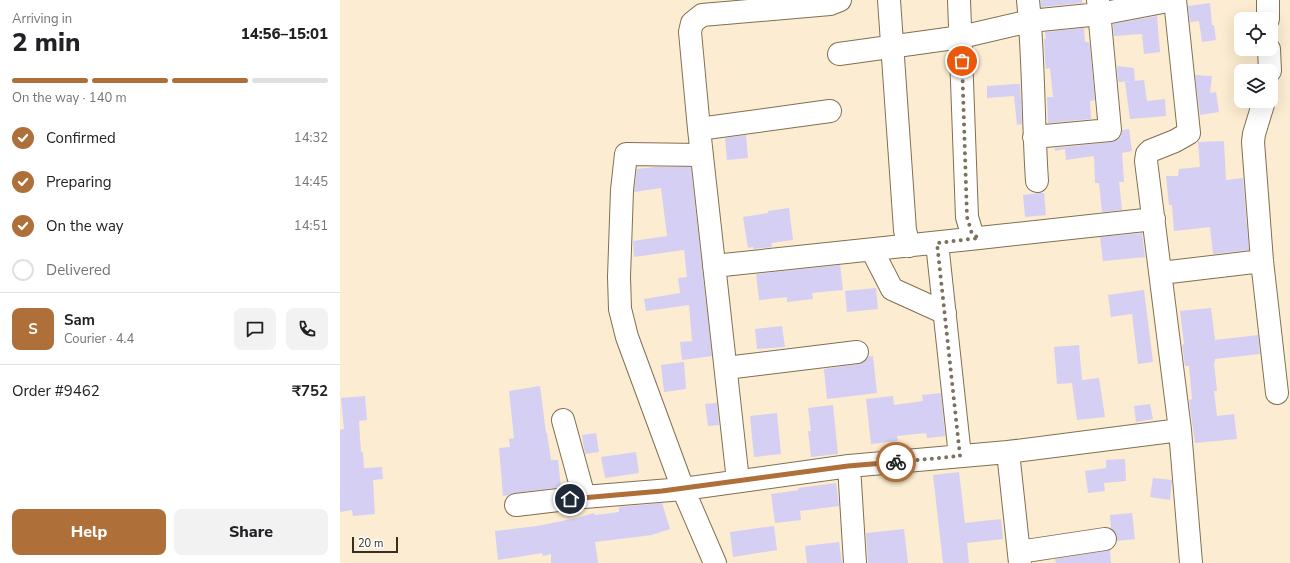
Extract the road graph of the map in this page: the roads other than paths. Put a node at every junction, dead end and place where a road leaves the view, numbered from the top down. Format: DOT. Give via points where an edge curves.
graph roads {
  1 [pos="840,0"];
  2 [pos="889,0"];
  3 [pos="959,0"];
  4 [pos="1028,0"];
  5 [pos="1174,0"];
  6 [pos="1268,0"];
  7 [pos="1099,7"];
  8 [pos="1268,12"];
  9 [pos="1030,21"];
  10 [pos="961,36"];
  11 [pos="893,46"];
  12 [pos="840,54"];
  13 [pos="1262,108"];
  14 [pos="830,111"];
  15 [pos="699,130"];
  16 [pos="1034,137"];
  17 [pos="702,155"];
  18 [pos="1037,181"];
  19 [pos="1154,219"];
  20 [pos="979,238"];
  21 [pos="937,243"];
  22 [pos="909,246"];
  23 [pos="872,250"];
  24 [pos="1262,261"];
  25 [pos="714,266"];
  26 [pos="1161,273"];
  27 [pos="945,313"];
  28 [pos="857,352"];
  29 [pos="726,368"];
  30 [pos="1277,393"];
  31 [pos="563,420"];
  32 [pos="1180,430"];
  33 [pos="1008,452"];
  34 [pos="960,456"];
  35 [pos="848,466"];
  36 [pos="738,481"];
  37 [pos="665,491"];
  38 [pos="584,497"];
  39 [pos="516,505"];
  40 [pos="1105,539"];
  41 [pos="1019,558"];
  42 [pos="715,563"];
  43 [pos="855,563"];
  44 [pos="1191,563"];
  1 -- 15 [label="street" via="830,4 702,15 692,23 690,32"];
  2 -- 11 [label="street"];
  3 -- 10 [label="street"];
  4 -- 9 [label="street"];
  5 -- 7 [label="street"];
  5 -- 19 [label="street" via="1190,131 1147,154"];
  6 -- 8 [label="street"];
  7 -- 9 [label="street"];
  7 -- 16 [label="street" via="1110,130"];
  9 -- 10 [label="street"];
  9 -- 16 [label="street"];
  10 -- 11 [label="street"];
  10 -- 20 [label="street" via="967,217 972,234"];
  11 -- 12 [label="street"];
  11 -- 22 [label="street" via="905,230"];
  13 -- 24 [label="street" via="1253,142"];
  14 -- 15 [label="street"];
  15 -- 17 [label="street"];
  16 -- 18 [label="street"];
  17 -- 25 [label="street"];
  17 -- 37 [label="street" via="626,154 622,190 620,309"];
  19 -- 20 [label="street"];
  19 -- 26 [label="street"];
  20 -- 21 [label="street"];
  21 -- 22 [label="street"];
  21 -- 27 [label="street"];
  22 -- 23 [label="street"];
  23 -- 25 [label="street"];
  23 -- 27 [label="street" via="892,289"];
  24 -- 26 [label="street"];
  24 -- 30 [label="street"];
  25 -- 29 [label="street"];
  26 -- 32 [label="street"];
  27 -- 34 [label="street"];
  28 -- 29 [label="street"];
  29 -- 36 [label="street"];
  31 -- 38 [label="street"];
  32 -- 33 [label="street"];
  32 -- 44 [label="street"];
  33 -- 34 [label="street"];
  33 -- 41 [label="street"];
  34 -- 35 [label="street"];
  35 -- 36 [label="street"];
  35 -- 43 [label="street"];
  36 -- 37 [label="street"];
  37 -- 38 [label="street"];
  37 -- 42 [label="street"];
  38 -- 39 [label="street"];
  40 -- 41 [label="street"];
}
